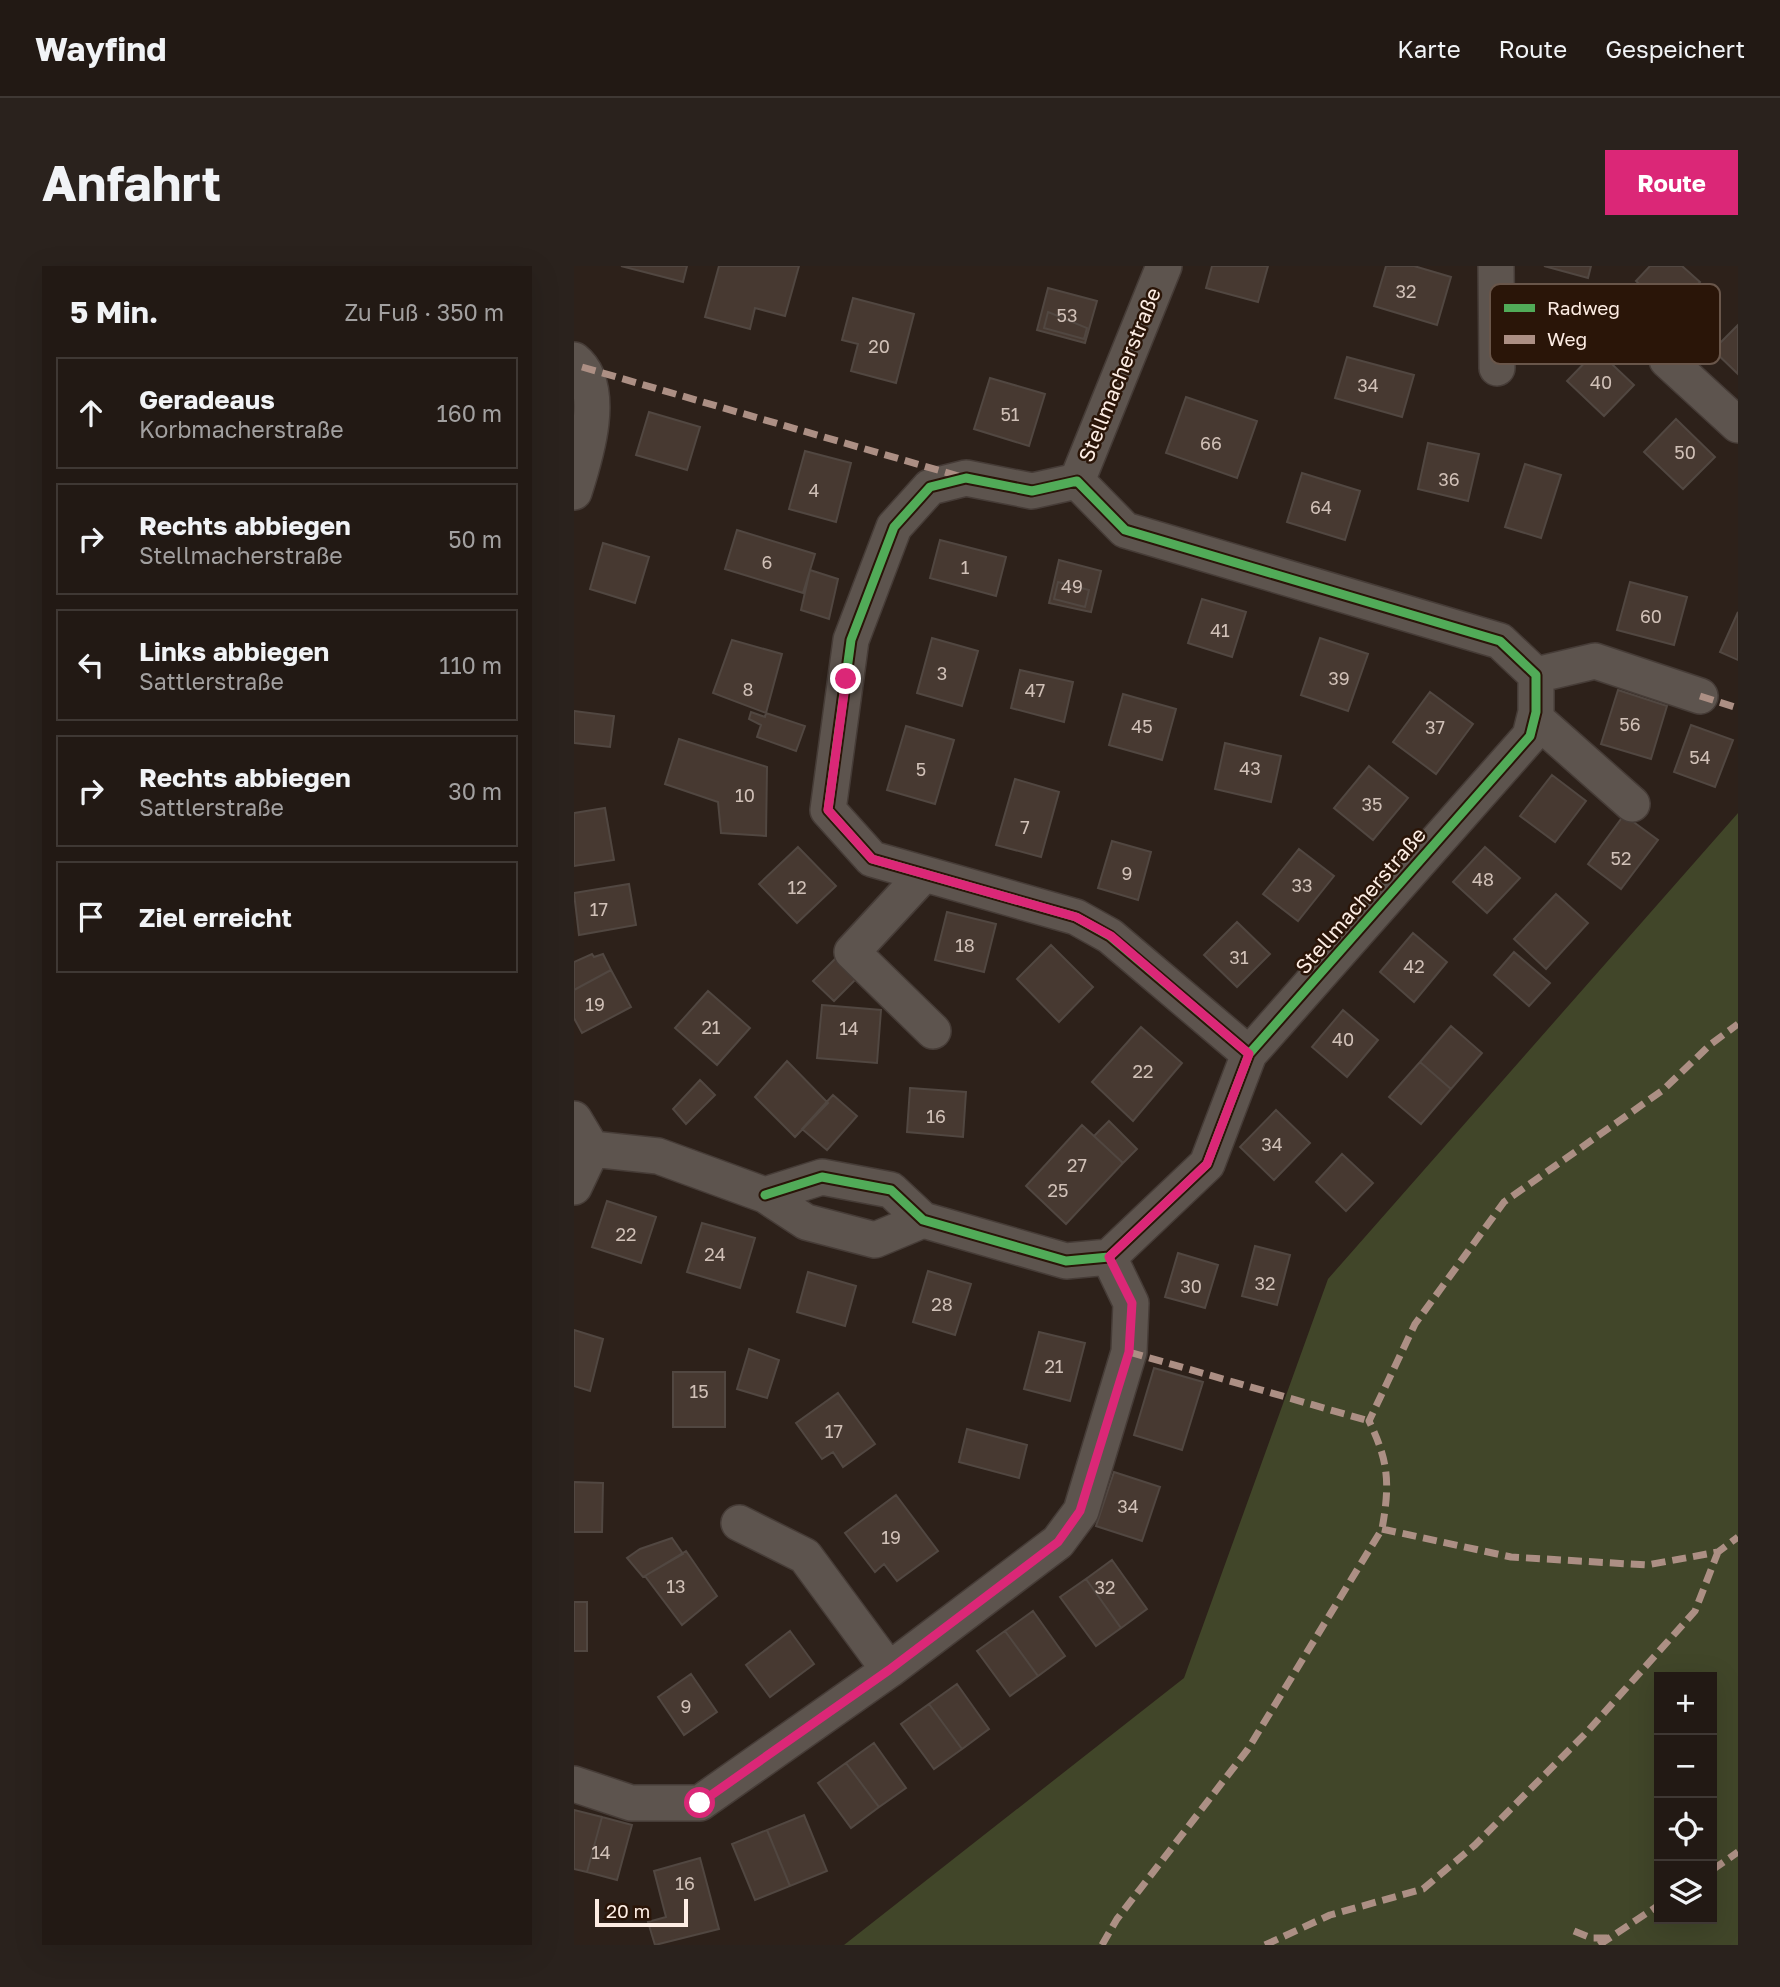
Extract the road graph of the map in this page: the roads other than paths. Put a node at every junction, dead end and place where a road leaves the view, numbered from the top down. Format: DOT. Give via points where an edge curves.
graph roads {
  1 [pos="1164,266"];
  2 [pos="1496,266"];
  3 [pos="1496,284"];
  4 [pos="574,360"];
  5 [pos="1497,364"];
  6 [pos="1671,364"];
  7 [pos="1497,368"];
  8 [pos="1738,425"];
  9 [pos="1077,481"];
  10 [pos="574,492"];
  11 [pos="1536,675"];
  12 [pos="1700,696"];
  13 [pos="1535,718"];
  14 [pos="1632,804"];
  15 [pos="924,874"];
  16 [pos="933,1031"];
  17 [pos="1249,1054"];
  18 [pos="574,1119"];
  19 [pos="592,1149"];
  20 [pos="574,1187"];
  21 [pos="765,1195"];
  22 [pos="923,1220"];
  23 [pos="1109,1257"];
  24 [pos="739,1523"];
  25 [pos="889,1670"];
  26 [pos="574,1784"];
  1 -- 9 [label="street, Stellmacherstraße"];
  2 -- 3 [label="street"];
  4 -- 10 [label="street" via="582,367 592,404 588,448"];
  5 -- 7 [label="street"];
  6 -- 8 [label="street"];
  9 -- 11 [label="street, Stellmacherstraße" via="1125,530 1500,641"];
  9 -- 15 [label="street" via="1032,491 966,478 930,487 894,527 851,640 828,810 872,859"];
  11 -- 12 [label="street" via="1595,661"];
  11 -- 13 [label="street, Stellmacherstraße"];
  13 -- 14 [label="street"];
  13 -- 17 [label="street, Stellmacherstraße" via="1530,736"];
  15 -- 16 [label="street" via="852,952"];
  15 -- 17 [label="street" via="1076,917 1103,932"];
  17 -- 23 [label="street, Stellmacherstraße" via="1207,1164"];
  18 -- 19 [label="street"];
  19 -- 20 [label="street"];
  19 -- 21 [label="street" via="657,1156"];
  21 -- 22 [label="street" via="806,1223 875,1240"];
  21 -- 22 [label="street" via="822,1177 891,1190"];
  22 -- 23 [label="street" via="1066,1261"];
  23 -- 25 [label="street" via="1132,1303 1129,1352 1080,1511 1058,1542"];
  24 -- 25 [label="street" via="805,1556"];
  25 -- 26 [label="street" via="700,1803 631,1803"];
}
